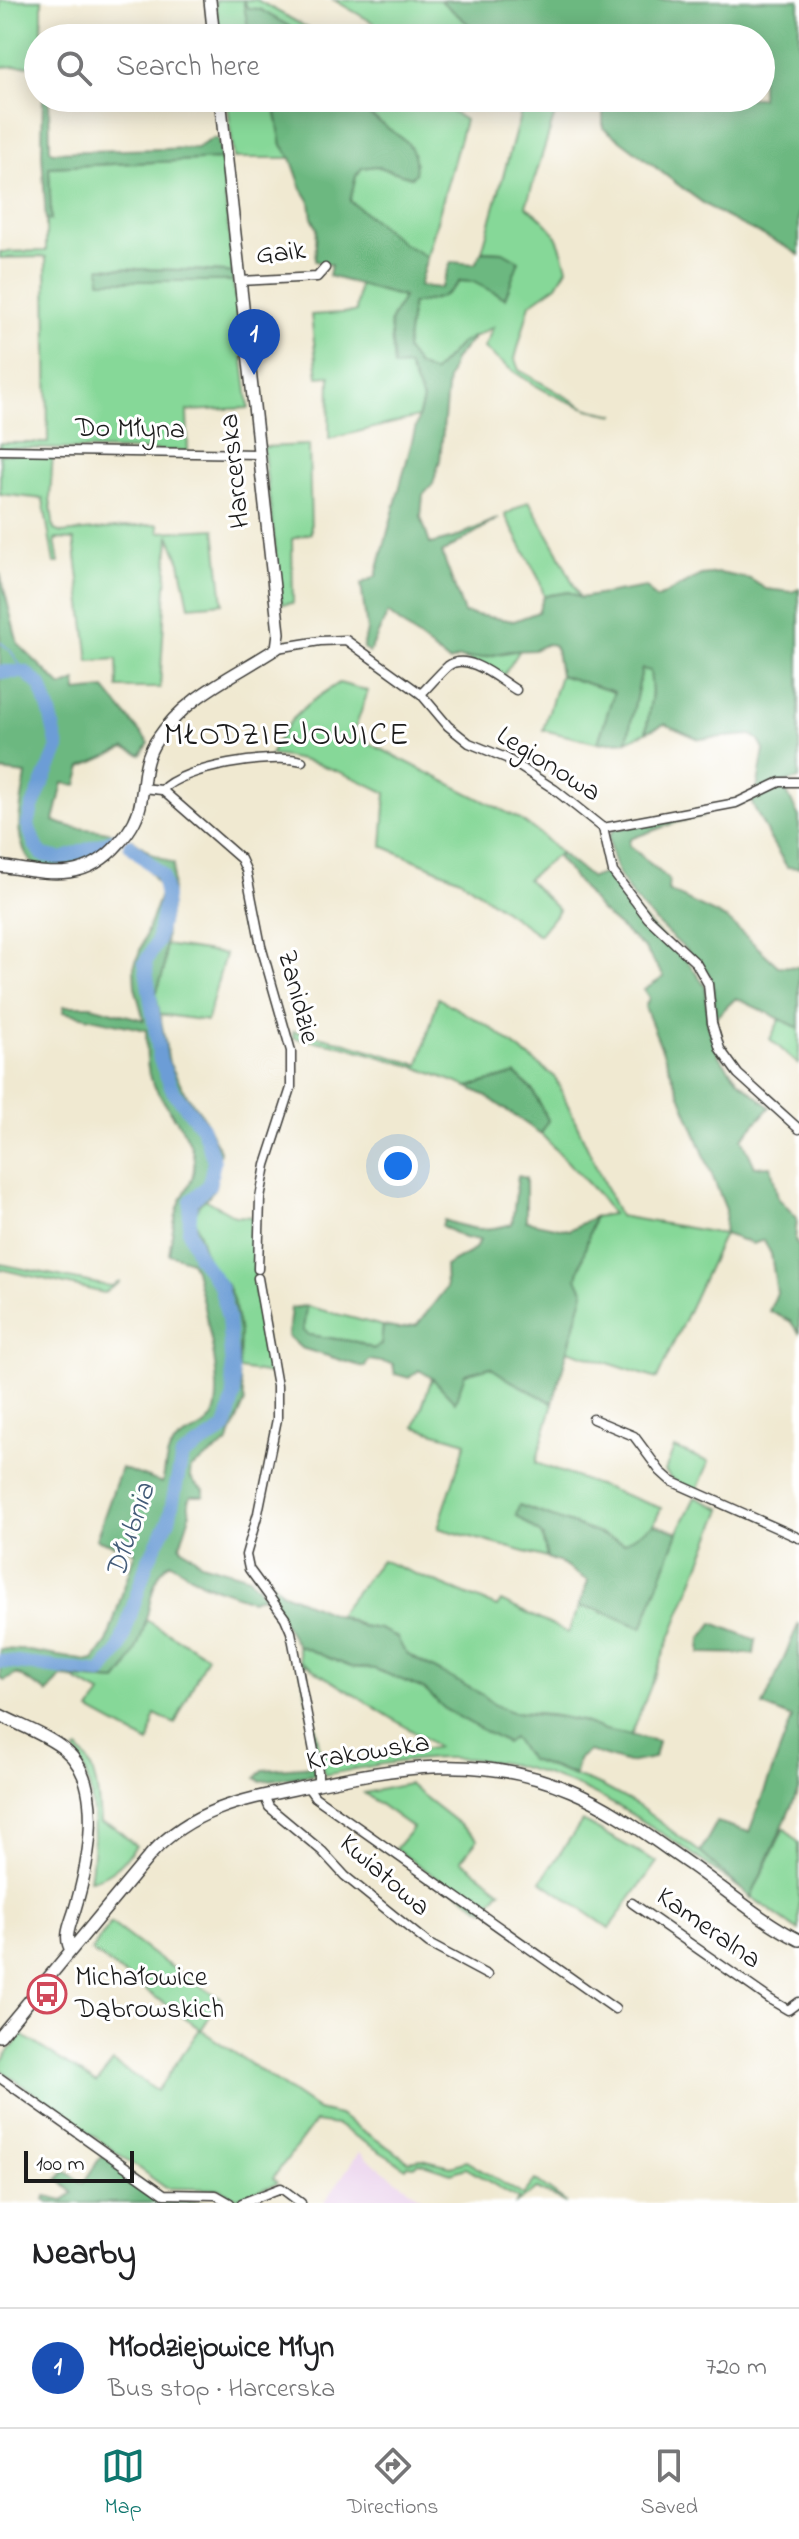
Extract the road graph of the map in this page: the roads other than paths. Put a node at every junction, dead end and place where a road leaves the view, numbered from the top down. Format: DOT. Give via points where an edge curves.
graph roads {
  1 [pos="210,0"];
  2 [pos="213,24"];
  3 [pos="222,112"];
  4 [pos="325,268"];
  5 [pos="240,281"];
  6 [pos="0,450"];
  7 [pos="259,454"];
  8 [pos="277,648"];
  9 [pos="516,690"];
  10 [pos="421,694"];
  11 [pos="302,761"];
  12 [pos="799,782"];
  13 [pos="142,788"];
  14 [pos="162,790"];
  15 [pos="603,828"];
  16 [pos="0,866"];
  17 [pos="799,1129"];
  18 [pos="593,1419"];
  19 [pos="799,1538"];
  20 [pos="0,1715"];
  21 [pos="312,1785"];
  22 [pos="264,1795"];
  23 [pos="632,1903"];
  24 [pos="799,1940"];
  25 [pos="71,1950"];
  26 [pos="487,1975"];
  27 [pos="799,2002"];
  28 [pos="615,2009"];
  29 [pos="0,2036"];
  30 [pos="0,2078"];
  31 [pos="230,2203"];
  32 [pos="242,2203"];
  33 [pos="301,2203"];
  1 -- 2 [label="street"];
  3 -- 5 [label="street, Harcerska"];
  4 -- 5 [label="street, Gaik" via="317,277"];
  5 -- 7 [label="street, Harcerska"];
  6 -- 7 [label="street, Do Młyna"];
  7 -- 8 [label="street, Harcerska"];
  8 -- 10 [label="street, Legionowa" via="346,640"];
  8 -- 13 [label="street" via="221,680 180,712 155,742"];
  9 -- 10 [label="street" via="463,661 451,664"];
  10 -- 15 [label="street, Legionowa" via="469,743 506,758"];
  11 -- 14 [label="street" via="273,757 201,770"];
  12 -- 15 [label="street" via="780,782 736,803"];
  13 -- 14 [label="street"];
  13 -- 16 [label="street" via="137,818 100,862 66,874"];
  14 -- 21 [label="street, Zanidzie" via="241,859 291,1051 291,1088 260,1198 258,1274 277,1386 277,1419 246,1555 249,1569 291,1632 318,1772"];
  15 -- 17 [label="street, Legionowa" via="619,881 648,918 696,963 708,984 720,1049 738,1074"];
  18 -- 19 [label="street" via="634,1436 671,1481"];
  20 -- 25 [label="street" via="64,1749 84,1776 88,1854 67,1938"];
  21 -- 22 [label="street, Krakowska"];
  21 -- 24 [label="street, Krakowska" via="431,1765 501,1770 544,1781 622,1818"];
  21 -- 28 [label="street" via="315,1797"];
  22 -- 25 [label="street, Krakowska" via="217,1808 174,1833"];
  22 -- 26 [label="street, Kwiatowa" via="269,1807 345,1876 429,1944"];
  23 -- 27 [label="street, Kameralna" via="788,2010"];
  25 -- 29 [label="street, Krakowska"];
  30 -- 31 [label="street" via="164,2194 216,2195"];
  32 -- 33 [label="street" via="281,2188"];
}
